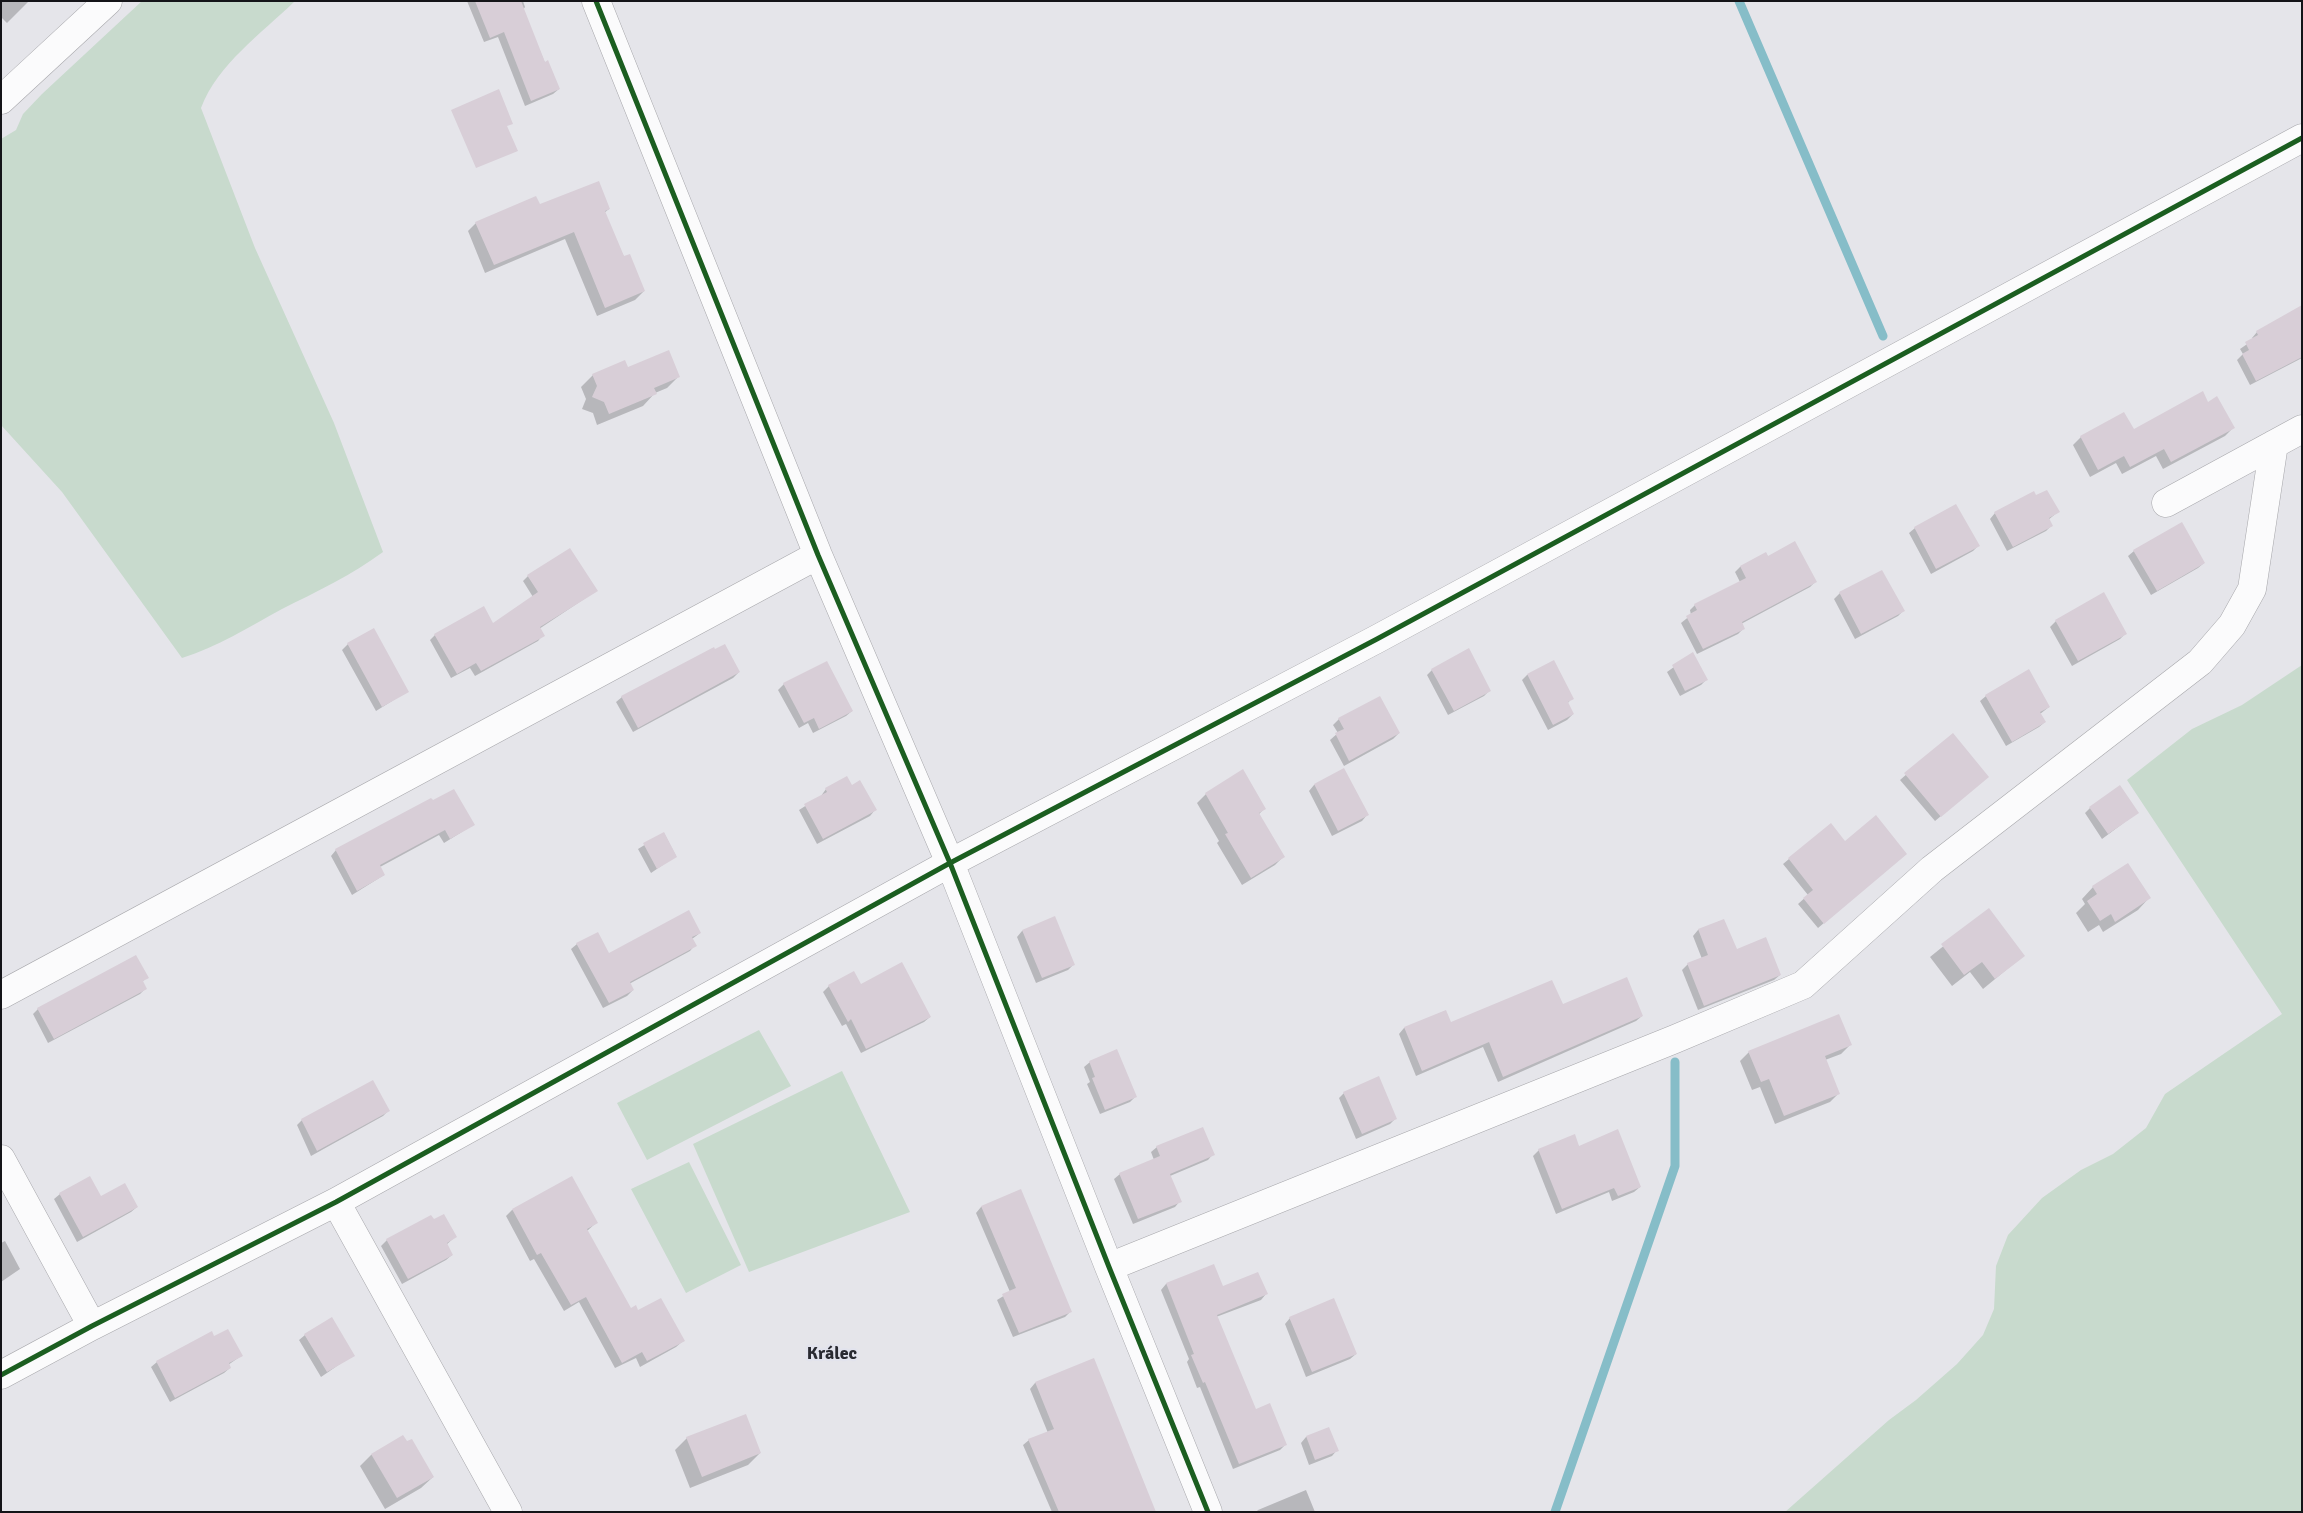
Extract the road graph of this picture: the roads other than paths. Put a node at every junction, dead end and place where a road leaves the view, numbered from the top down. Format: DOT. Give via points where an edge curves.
graph roads {
  1 [pos="108,1"];
  2 [pos="596,1"];
  3 [pos="1,100"];
  4 [pos="2302,138"];
  5 [pos="2302,429"];
  6 [pos="2274,444"];
  7 [pos="2166,503"];
  8 [pos="818,555"];
  9 [pos="950,863"];
  10 [pos="1,995"];
  11 [pos="1,1160"];
  12 [pos="336,1202"];
  13 [pos="1109,1267"];
  14 [pos="92,1326"];
  15 [pos="1,1375"];
  16 [pos="508,1512"];
  17 [pos="1208,1512"];
  1 -- 3 [label="street"];
  2 -- 8 [label="street"];
  4 -- 9 [label="street" via="1368,643"];
  5 -- 6 [label="street"];
  6 -- 7 [label="street"];
  6 -- 13 [label="street" via="2252,589 2232,625 2200,662 1932,869 1803,985"];
  8 -- 9 [label="street"];
  8 -- 10 [label="street"];
  9 -- 12 [label="street"];
  9 -- 13 [label="street"];
  11 -- 14 [label="street"];
  12 -- 14 [label="street"];
  12 -- 16 [label="street"];
  13 -- 17 [label="street"];
  14 -- 15 [label="street"];
}
